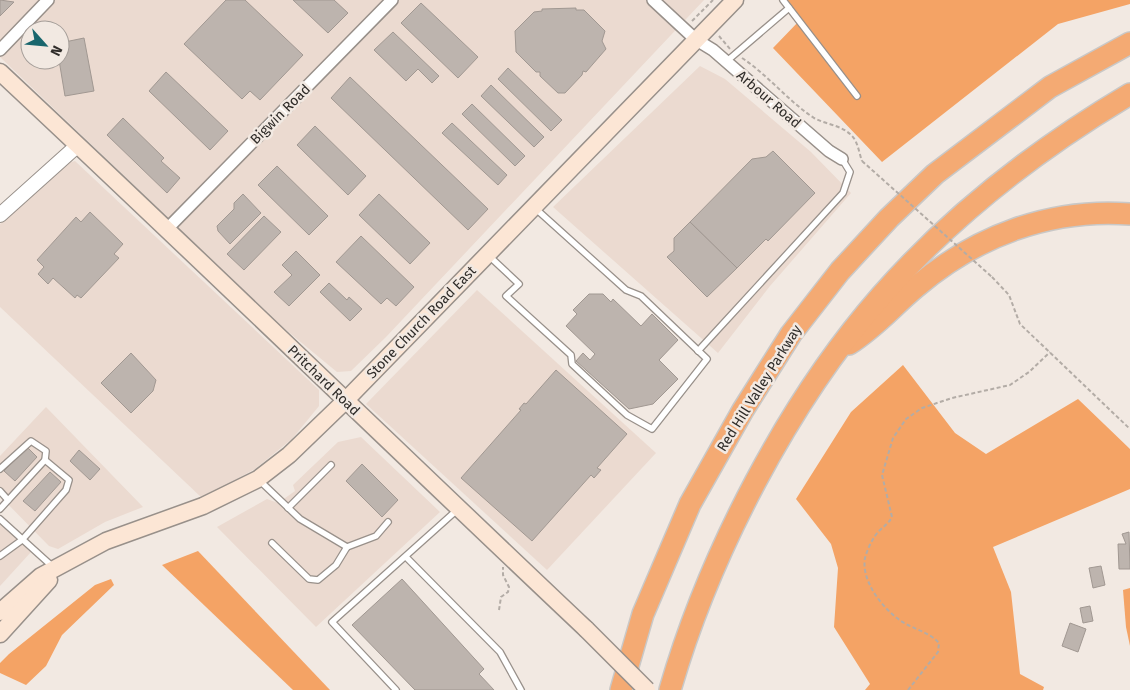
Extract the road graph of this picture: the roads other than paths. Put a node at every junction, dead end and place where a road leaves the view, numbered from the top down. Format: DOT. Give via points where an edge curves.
graph roads {
  1 [pos="48,0"];
  2 [pos="392,0"];
  3 [pos="653,0"];
  4 [pos="734,0"];
  5 [pos="783,0"];
  6 [pos="789,8"];
  7 [pos="1130,33"];
  8 [pos="689,34"];
  9 [pos="1130,43"];
  10 [pos="0,50"];
  11 [pos="1109,53"];
  12 [pos="731,58"];
  13 [pos="0,72"];
  14 [pos="1130,94"];
  15 [pos="857,96"];
  16 [pos="78,144"];
  17 [pos="842,159"];
  18 [pos="534,207"];
  19 [pos="1130,214"];
  20 [pos="0,215"];
  21 [pos="168,228"];
  22 [pos="487,254"];
  23 [pos="698,350"];
  24 [pos="838,351"];
  25 [pos="345,401"];
  26 [pos="45,460"];
  27 [pos="331,465"];
  28 [pos="0,469"];
  29 [pos="258,479"];
  30 [pos="0,491"];
  31 [pos="8,500"];
  32 [pos="288,508"];
  33 [pos="458,508"];
  34 [pos="0,509"];
  35 [pos="0,519"];
  36 [pos="388,522"];
  37 [pos="22,540"];
  38 [pos="272,543"];
  39 [pos="347,547"];
  40 [pos="1,553"];
  41 [pos="406,557"];
  42 [pos="54,569"];
  43 [pos="0,612"];
  44 [pos="0,634"];
  45 [pos="396,690"];
  46 [pos="520,690"];
  47 [pos="622,690"];
  48 [pos="647,690"];
  49 [pos="670,690"];
  1 -- 10 [label="street"];
  2 -- 21 [label="street, Bigwin Road"];
  3 -- 8 [label="street, Arbour Road"];
  4 -- 8 [label="main road, Stone Church Road East" via="711,24"];
  5 -- 6 [label="lane"];
  6 -- 12 [label="lane"];
  6 -- 15 [label="lane"];
  7 -- 11 [label="highway"];
  8 -- 12 [label="street, Arbour Road"];
  8 -- 18 [label="main road, Stone Church Road East"];
  9 -- 11 [label="highway, Red Hill Valley Parkway"];
  11 -- 47 [label="highway, Red Hill Valley Parkway" via="1050,88 935,174 840,271 791,334 690,504 643,614"];
  12 -- 17 [label="street, Arbour Road" via="829,151"];
  13 -- 16 [label="main road, Pritchard Road"];
  14 -- 24 [label="highway" via="1070,130 971,208 882,294"];
  16 -- 20 [label="street"];
  16 -- 21 [label="main road, Pritchard Road"];
  17 -- 23 [label="lane" via="850,172 843,193"];
  18 -- 22 [label="main road, Stone Church Road East"];
  18 -- 23 [label="lane" via="626,290 641,296"];
  19 -- 24 [label="highway" via="1093,213 1040,221 970,248 915,287 871,330"];
  21 -- 25 [label="main road, Pritchard Road"];
  22 -- 23 [label="lane" via="519,284 506,296 571,354 572,364 627,415 652,429 707,359"];
  22 -- 25 [label="main road, Stone Church Road East"];
  24 -- 49 [label="highway" via="791,419 748,500 702,596"];
  25 -- 29 [label="main road, Stone Church Road East" via="289,455"];
  25 -- 33 [label="main road, Pritchard Road"];
  26 -- 28 [label="lane" via="46,451 31,441"];
  26 -- 31 [label="lane"];
  26 -- 37 [label="lane" via="69,480 66,490"];
  27 -- 32 [label="lane"];
  29 -- 32 [label="lane"];
  29 -- 42 [label="main road, Stone Church Road East" via="203,506 106,541"];
  30 -- 31 [label="lane"];
  31 -- 34 [label="lane"];
  32 -- 39 [label="lane" via="300,519"];
  33 -- 41 [label="lane"];
  33 -- 48 [label="main road, Pritchard Road, bridge"];
  35 -- 37 [label="lane"];
  36 -- 39 [label="lane" via="376,536"];
  37 -- 40 [label="lane"];
  37 -- 42 [label="lane"];
  38 -- 39 [label="lane" via="309,579 318,580 336,565"];
  41 -- 45 [label="lane" via="332,622"];
  41 -- 46 [label="lane" via="500,652"];
  42 -- 43 [label="main road, Stone Church Road East" via="41,576"];
  42 -- 44 [label="main road" via="46,585"];
}
